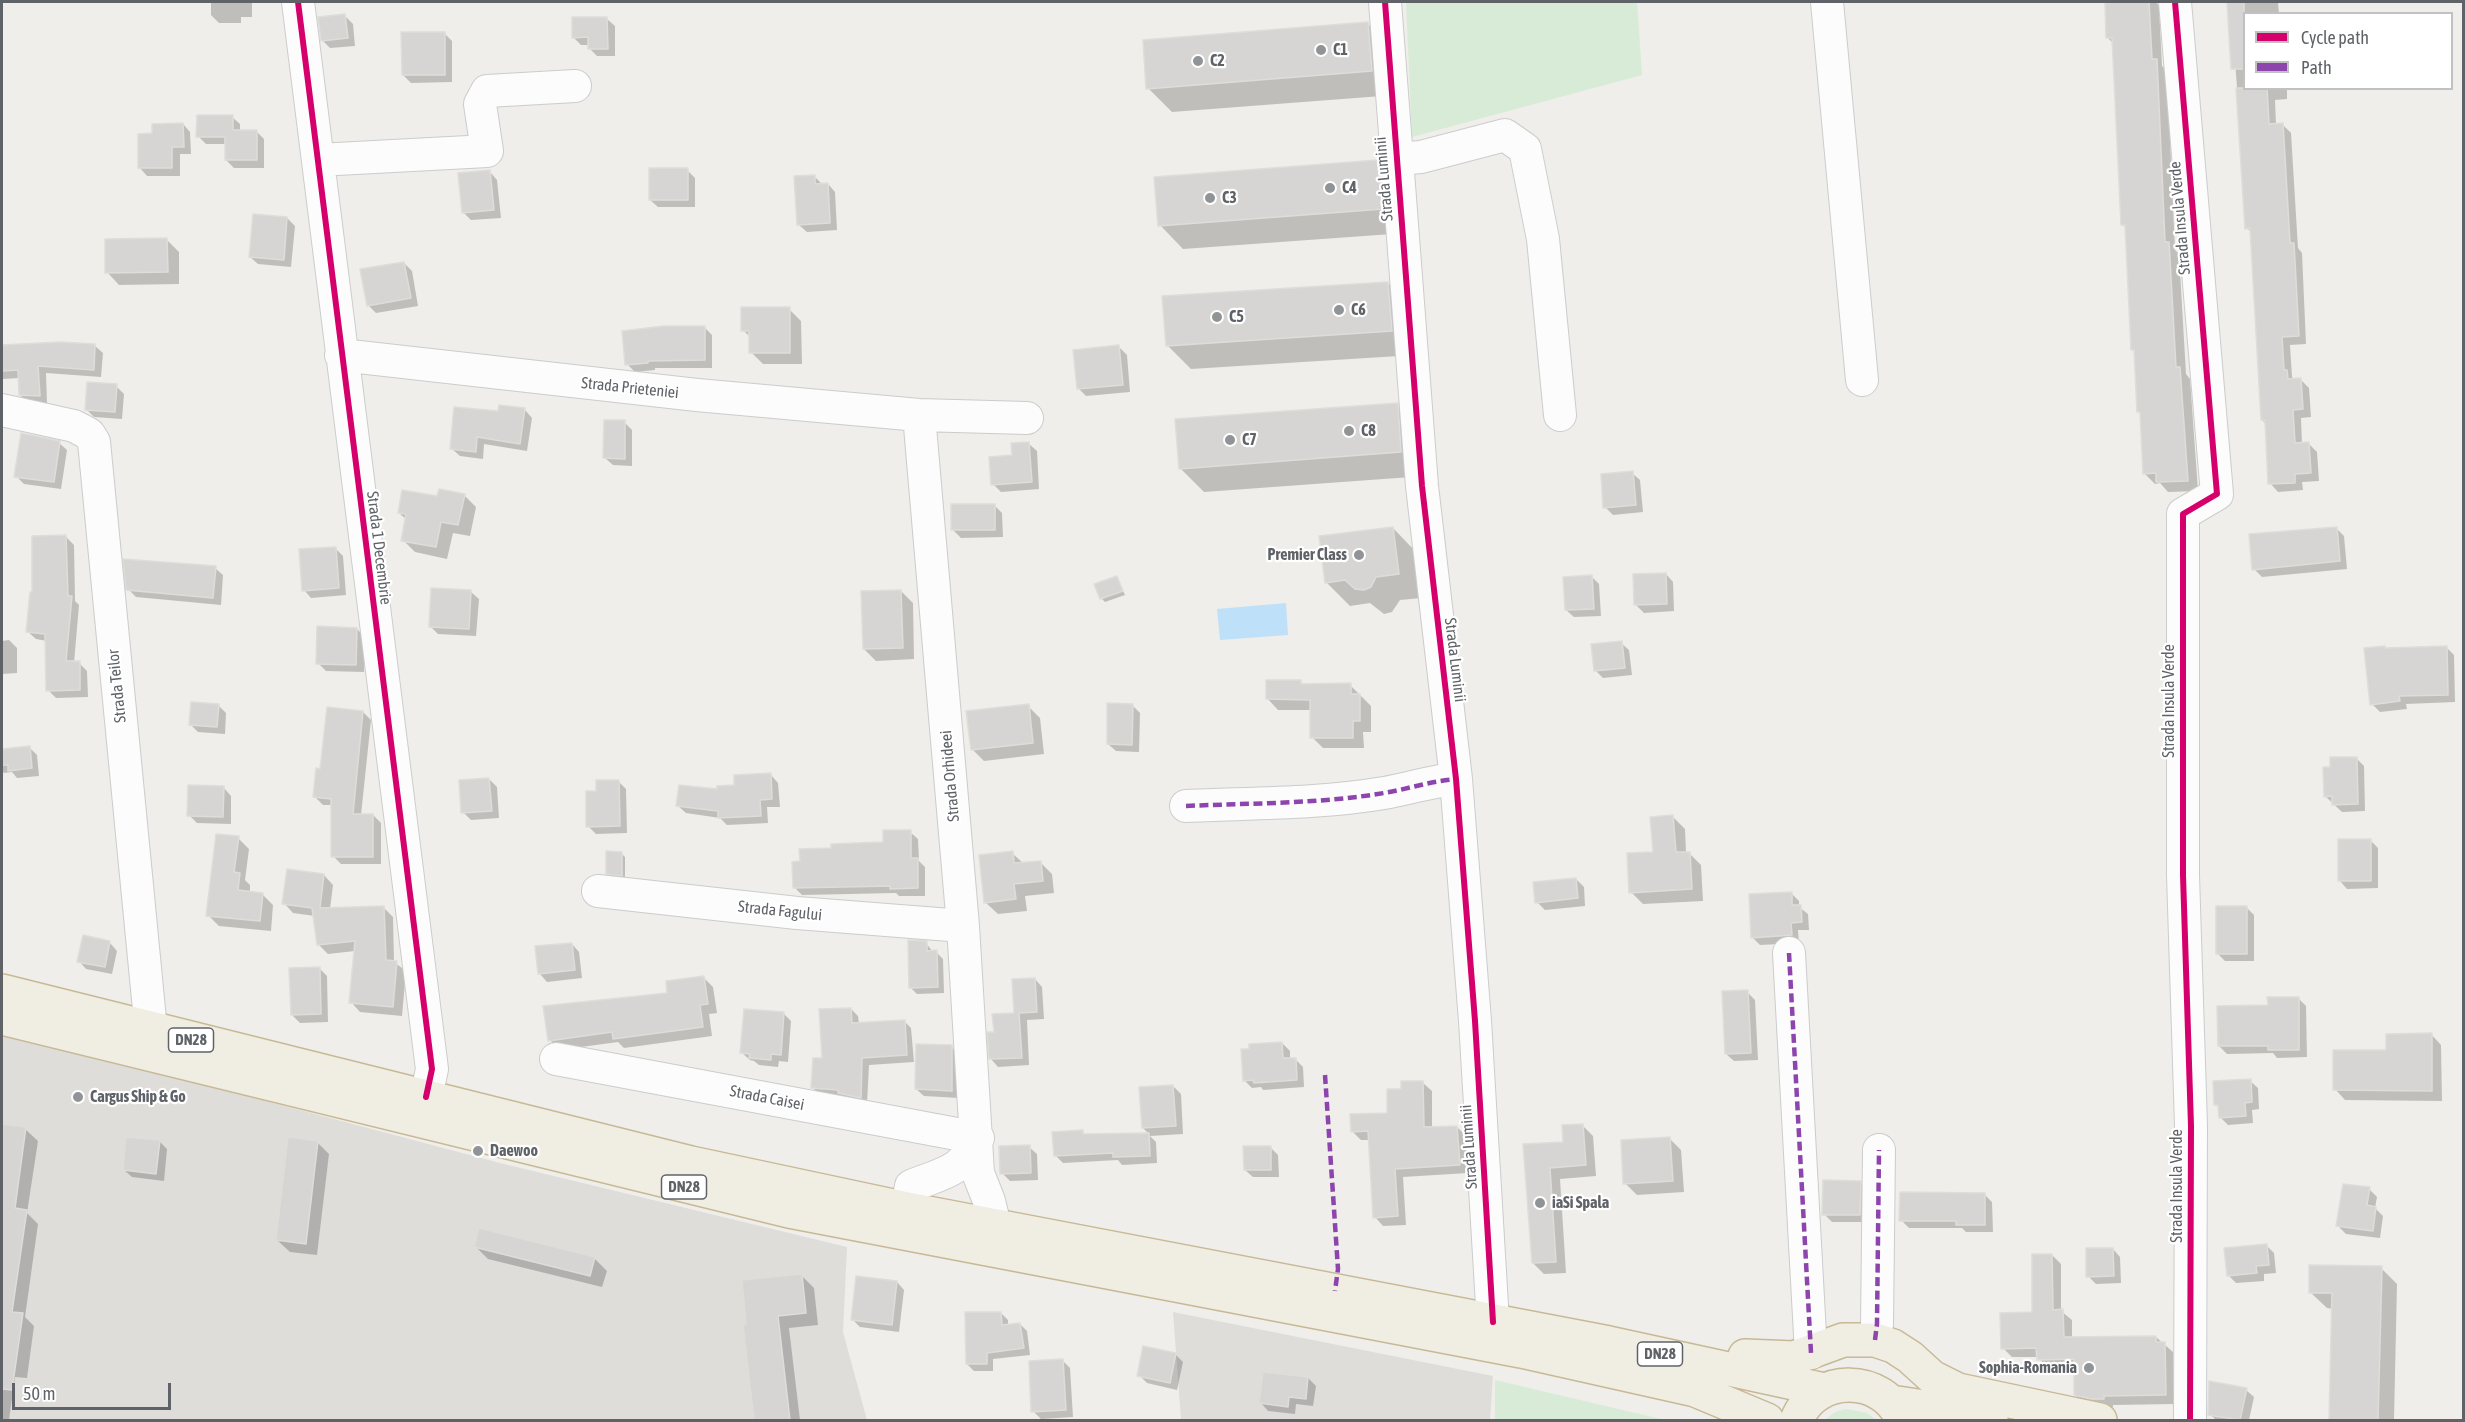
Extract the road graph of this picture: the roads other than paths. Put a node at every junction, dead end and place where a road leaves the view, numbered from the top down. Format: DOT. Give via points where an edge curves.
graph roads {
  1 [pos="298,2"];
  2 [pos="1385,2"];
  3 [pos="1827,2"];
  4 [pos="2175,2"];
  5 [pos="575,86"];
  6 [pos="1396,159"];
  7 [pos="318,160"];
  8 [pos="341,355"];
  9 [pos="1862,380"];
  10 [pos="2,410"];
  11 [pos="919,415"];
  12 [pos="1560,415"];
  13 [pos="1027,418"];
  14 [pos="1456,778"];
  15 [pos="1186,806"];
  16 [pos="598,891"];
  17 [pos="963,926"];
  18 [pos="1789,954"];
  19 [pos="2,991"];
  20 [pos="2,1018"];
  21 [pos="151,1030"];
  22 [pos="556,1059"];
  23 [pos="426,1097"];
  24 [pos="978,1138"];
  25 [pos="1879,1150"];
  26 [pos="907,1209"];
  27 [pos="995,1226"];
  28 [pos="1493,1322"];
  29 [pos="1875,1340"];
  30 [pos="1609,1343"];
  31 [pos="1811,1353"];
  32 [pos="1825,1390"];
  33 [pos="1897,1411"];
  34 [pos="1767,1420"];
  35 [pos="1797,1420"];
  36 [pos="2007,1420"];
  37 [pos="2100,1420"];
  38 [pos="2190,1420"];
  1 -- 7 [label="street, Strada 1 Decembrie"];
  2 -- 6 [label="street, Strada Luminii"];
  3 -- 9 [label="street"];
  4 -- 38 [label="street, Strada Insula Verde" via="2217,494 2183,514 2183,875 2191,1126"];
  5 -- 7 [label="street" via="487,91 480,104 487,151"];
  6 -- 12 [label="street" via="1421,157 1505,135 1525,149 1543,239"];
  6 -- 14 [label="street, Strada Luminii" via="1422,486"];
  7 -- 8 [label="street, Strada 1 Decembrie"];
  8 -- 11 [label="street, Strada Prieteniei" via="697,395"];
  8 -- 23 [label="street, Strada 1 Decembrie" via="432,1069"];
  10 -- 21 [label="street, Strada Teilor" via="74,426 89,434 94,442"];
  11 -- 13 [label="street, Strada Prieteniei"];
  11 -- 17 [label="street, Strada Orhideei"];
  14 -- 15 [label="street" via="1385,793 1314,801"];
  14 -- 28 [label="street, Strada Luminii"];
  16 -- 17 [label="street, Strada Fagului"];
  17 -- 24 [label="street, Strada Orhideei"];
  18 -- 31 [label="street"];
  19 -- 21 [label="highway, DN28"];
  20 -- 34 [label="highway, DN28" via="789,1211 1521,1351 1695,1390"];
  21 -- 23 [label="highway, DN28"];
  22 -- 24 [label="street, Strada Caisei"];
  23 -- 26 [label="highway, DN28" via="691,1163"];
  24 -- 26 [label="street" via="961,1165 911,1186"];
  24 -- 27 [label="street, Strada Orhideei" via="978,1173"];
  25 -- 29 [label="street"];
  26 -- 27 [label="highway, DN28"];
  27 -- 28 [label="highway, DN28"];
  28 -- 30 [label="highway, DN28"];
  29 -- 31 [label="highway" via="1843,1340"];
  29 -- 37 [label="highway" via="1893,1346 1932,1377 1959,1390"];
  30 -- 31 [label="highway" via="1649,1342 1772,1358"];
  30 -- 32 [label="highway, DN28"];
  32 -- 33 [label="highway, DN28" via="1839,1385 1860,1386 1880,1393"];
  32 -- 35 [label="highway" via="1810,1401"];
  33 -- 36 [label="highway, DN28"];
}
